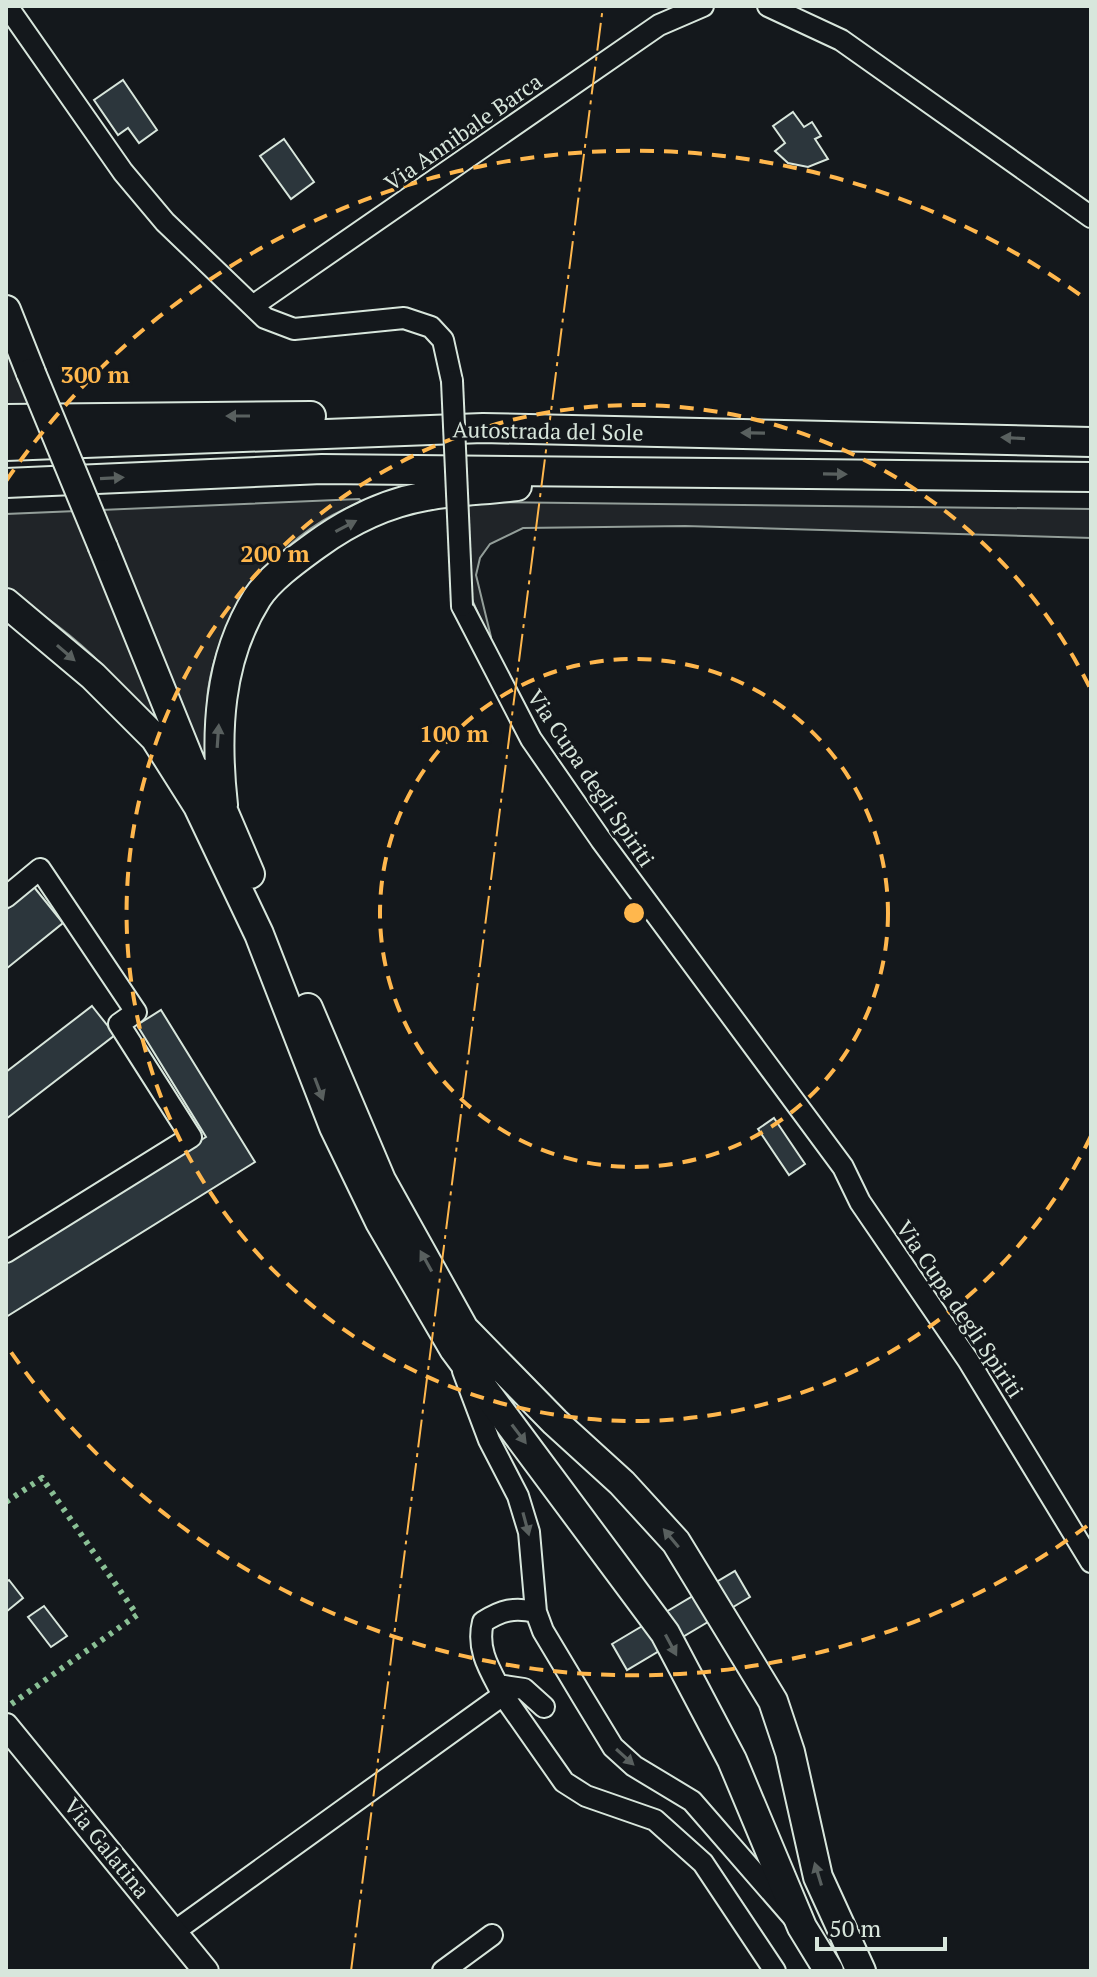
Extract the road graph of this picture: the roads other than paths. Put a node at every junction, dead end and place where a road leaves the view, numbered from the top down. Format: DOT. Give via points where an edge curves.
graph roads {
  1 [pos="7,6"];
  2 [pos="703,6"];
  3 [pos="768,6"];
  4 [pos="1091,217"];
  5 [pos="254,305"];
  6 [pos="6,310"];
  7 [pos="6,419"];
  8 [pos="483,428"];
  9 [pos="1091,442"];
  10 [pos="6,446"];
  11 [pos="645,472"];
  12 [pos="1091,477"];
  13 [pos="6,483"];
  14 [pos="6,603"];
  15 [pos="191,762"];
  16 [pos="224,813"];
  17 [pos="231,876"];
  18 [pos="6,897"];
  19 [pos="6,1252"];
  20 [pos="454,1349"];
  21 [pos="1091,1562"];
  22 [pos="536,1612"];
  23 [pos="500,1690"];
  24 [pos="544,1707"];
  25 [pos="6,1726"];
  26 [pos="802,1927"];
  27 [pos="175,1931"];
  28 [pos="492,1935"];
  29 [pos="206,1971"];
  30 [pos="443,1971"];
  31 [pos="775,1971"];
  32 [pos="829,1971"];
  33 [pos="861,1971"];
  1 -- 5 [label="street, Via Cupa degli Spiriti" via="131,182 165,222"];
  2 -- 5 [label="street, Via Annibale Barca" via="659,25"];
  3 -- 4 [label="street" via="841,40"];
  5 -- 21 [label="street, Via Cupa degli Spiriti, bridge" via="265,318 294,329 404,318 431,327 443,340 452,381 462,606 531,739 843,1167 860,1202 968,1360"];
  6 -- 15 [label="highway, bridge"];
  8 -- 7 [label="highway, one-way" via="336,416"];
  9 -- 8 [label="highway, Autostrada del Sole, one-way"];
  8 -- 10 [label="highway, Autostrada del Sole"];
  11 -- 12 [label="highway, Autostrada del Sole, one-way"];
  13 -- 11 [label="highway, Autostrada del Sole, one-way" via="322,469"];
  16 -- 11 [label="highway, one-way" via="217,748 232,654 258,597 301,556 341,527 426,496"];
  14 -- 17 [label="highway, one-way" via="93,676 155,738 198,806"];
  15 -- 16 [label="highway"];
  15 -- 17 [label="highway"];
  33 -- 16 [label="highway, one-way" via="818,1877 773,1701 676,1542 464,1329 381,1180"];
  17 -- 20 [label="highway, one-way" via="334,1127 380,1222"];
  18 -- 19 [label="street" via="40,869 136,1012 119,1024 191,1137"];
  20 -- 22 [label="street, one-way" via="489,1440 518,1496 529,1532"];
  20 -- 26 [label="highway, one-way" via="665,1633 732,1760"];
  22 -- 23 [label="street" via="500,1611 483,1622 479,1640"];
  22 -- 26 [label="street, one-way" via="613,1747 692,1801"];
  23 -- 24 [label="street" via="524,1689"];
  23 -- 27 [label="street"];
  23 -- 31 [label="street" via="564,1782 586,1796 655,1820 703,1863"];
  25 -- 27 [label="main road, Via Galatina"];
  26 -- 32 [label="highway"];
  27 -- 29 [label="main road, Via Galatina"];
  28 -- 30 [label="street"];
}
